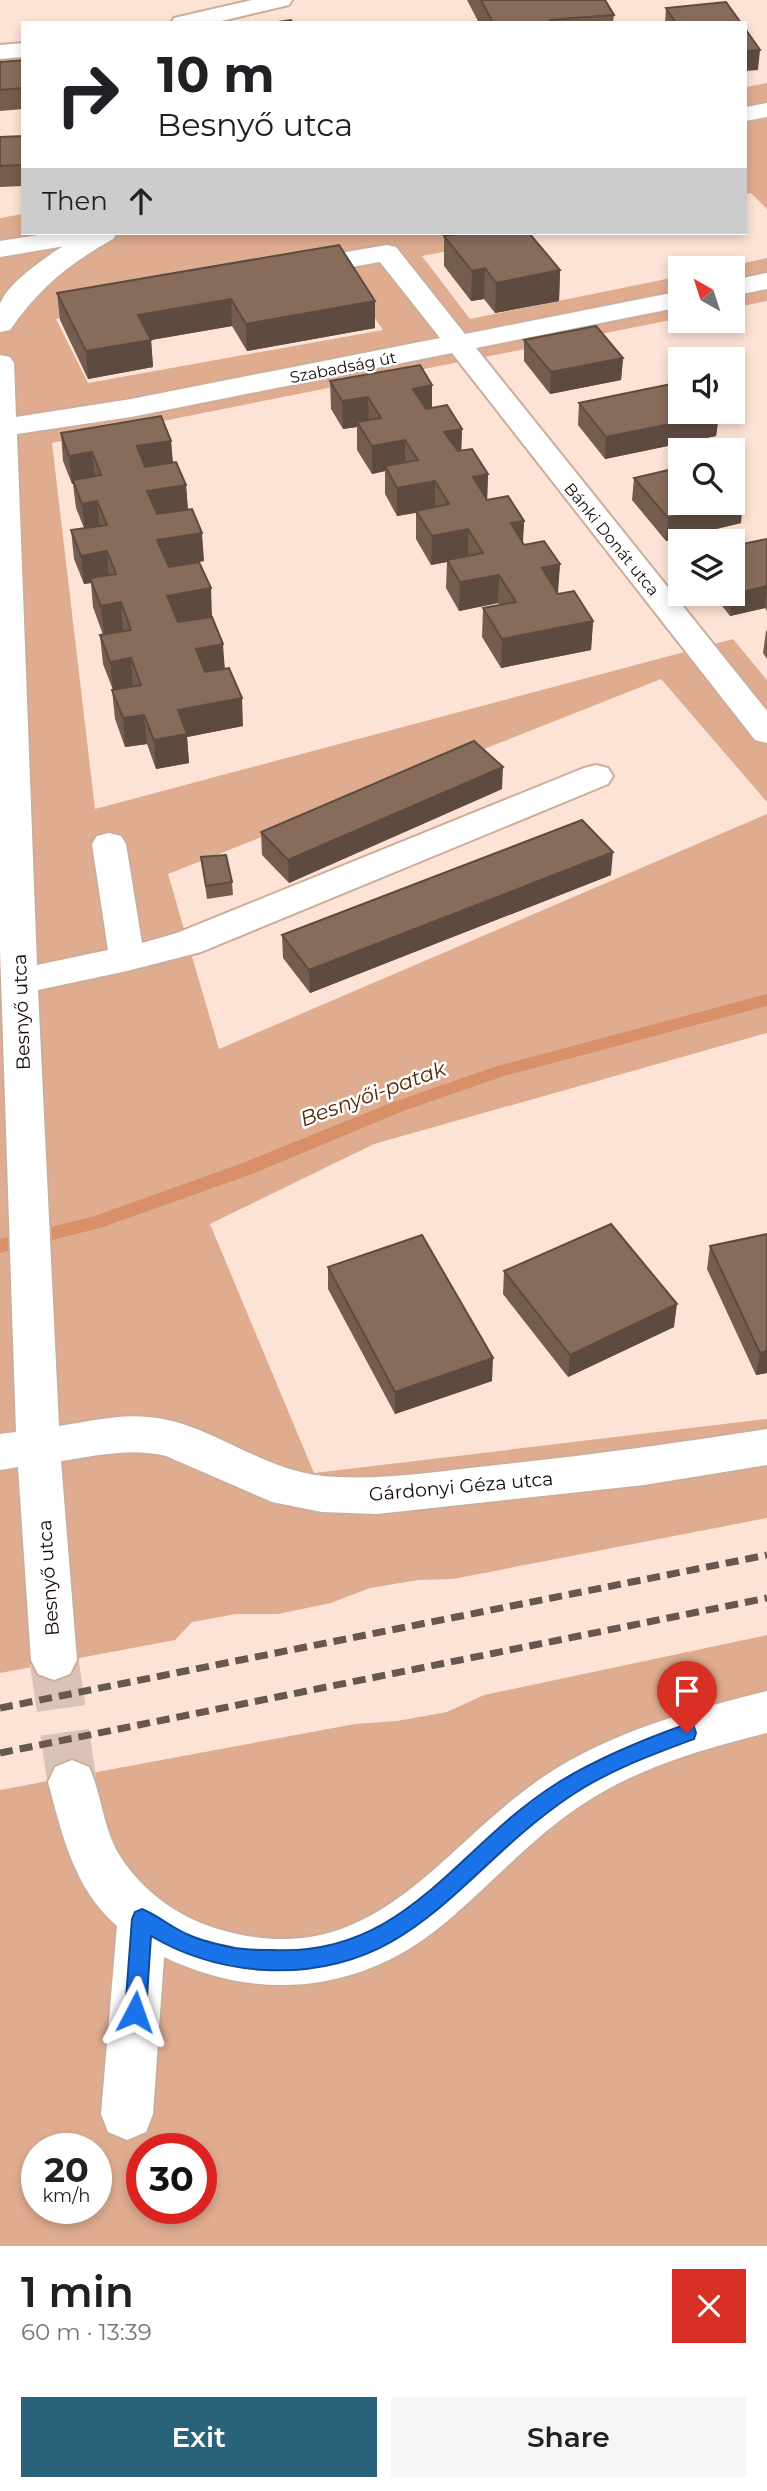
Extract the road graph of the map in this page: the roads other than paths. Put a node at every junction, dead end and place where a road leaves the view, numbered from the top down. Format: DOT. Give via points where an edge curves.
graph roads {
  1 [pos="281,0"];
  2 [pos="191,21"];
  3 [pos="21,50"];
  4 [pos="0,52"];
  5 [pos="767,110"];
  6 [pos="747,114"];
  7 [pos="83,235"];
  8 [pos="100,235"];
  9 [pos="0,249"];
  10 [pos="279,272"];
  11 [pos="767,281"];
  12 [pos="746,285"];
  13 [pos="668,302"];
  14 [pos="0,324"];
  15 [pos="457,345"];
  16 [pos="0,363"];
  17 [pos="3,428"];
  18 [pos="2,516"];
  19 [pos="6,708"];
  20 [pos="767,733"];
  21 [pos="596,776"];
  22 [pos="109,844"];
  23 [pos="127,959"];
  24 [pos="19,981"];
  25 [pos="767,1447"];
  26 [pos="19,1450"];
  27 [pos="54,1660"];
  28 [pos="767,1713"];
  29 [pos="72,1782"];
  30 [pos="142,1919"];
  31 [pos="127,2114"];
  1 -- 2 [label="street"];
  3 -- 4 [label="street"];
  5 -- 6 [label="street"];
  7 -- 9 [label="street"];
  8 -- 14 [label="street" via="38,275"];
  10 -- 15 [label="street, Bánki Donát utca" via="387,253"];
  11 -- 12 [label="street"];
  13 -- 15 [label="street, Szabadság út"];
  15 -- 17 [label="street, Szabadság út"];
  15 -- 20 [label="street, Bánki Donát utca"];
  16 -- 17 [label="street, Besnyő utca"];
  17 -- 18 [label="street, Besnyő utca"];
  18 -- 19 [label="street, Besnyő utca"];
  19 -- 24 [label="street, Besnyő utca"];
  21 -- 23 [label="street" via="188,943"];
  22 -- 23 [label="street"];
  23 -- 24 [label="street"];
  24 -- 26 [label="street, Besnyő utca" via="32,1269"];
  25 -- 26 [label="street, Gárdonyi Géza utca" via="644,1467 377,1496 321,1494 272,1484 174,1440 149,1434"];
  26 -- 27 [label="street, Besnyő utca"];
  28 -- 30 [label="street" via="704,1727 625,1756 563,1790 491,1846 421,1911 362,1947 328,1958 279,1961 223,1956 184,1944"];
  29 -- 30 [label="street" via="92,1856"];
  30 -- 31 [label="street"];
}
